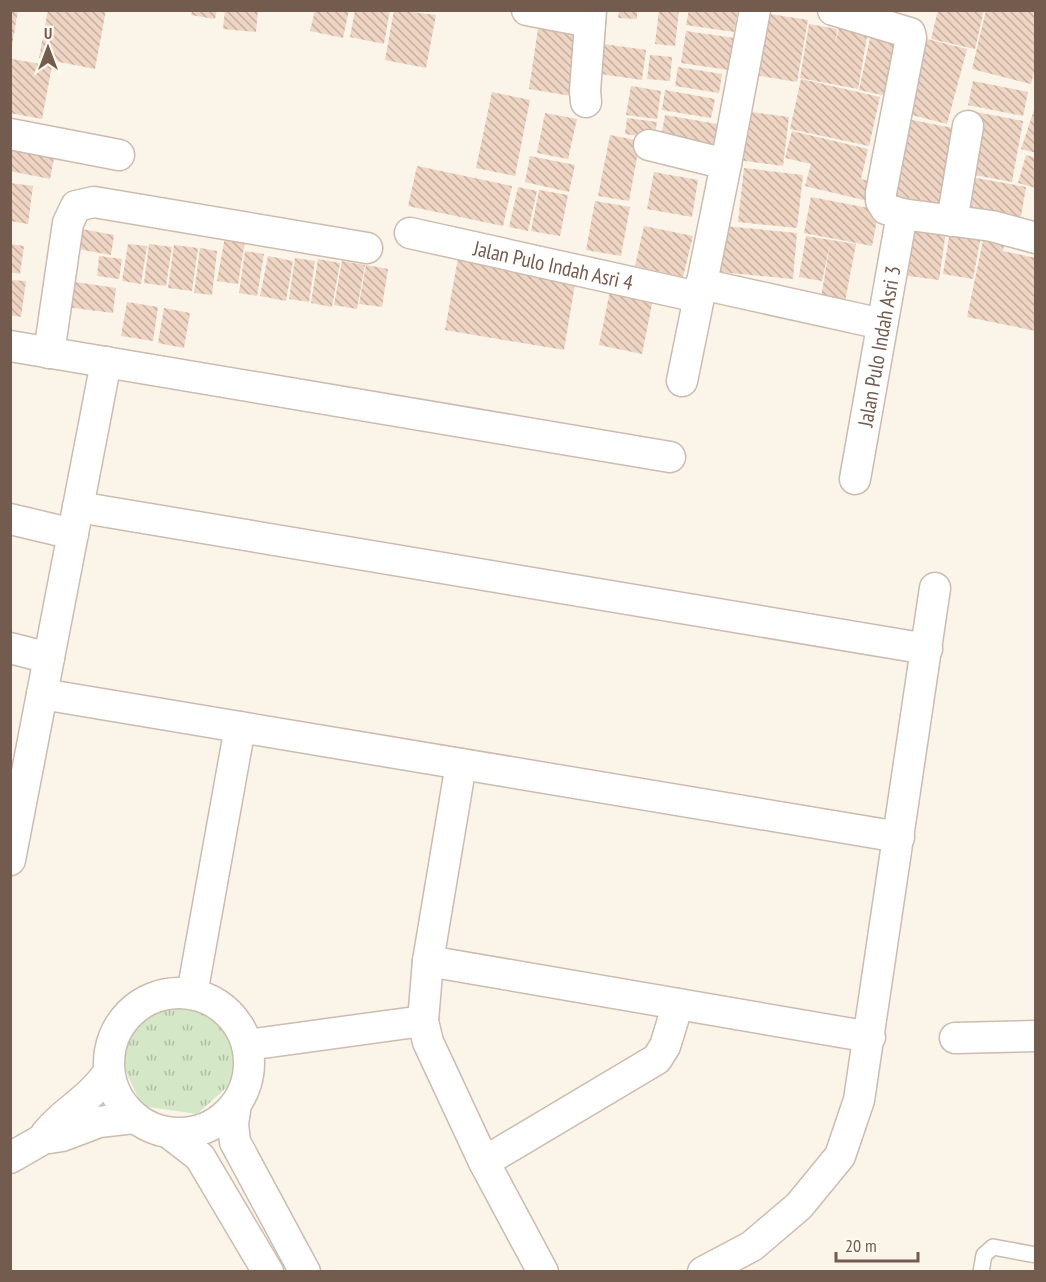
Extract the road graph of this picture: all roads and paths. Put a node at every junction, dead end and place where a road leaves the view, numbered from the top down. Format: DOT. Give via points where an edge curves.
graph roads {
  1 [pos="527,10"];
  2 [pos="755,10"];
  3 [pos="833,10"];
  4 [pos="590,16"];
  5 [pos="586,102"];
  6 [pos="968,126"];
  7 [pos="10,134"];
  8 [pos="649,146"];
  9 [pos="119,155"];
  10 [pos="726,164"];
  11 [pos="902,214"];
  12 [pos="952,221"];
  13 [pos="410,233"];
  14 [pos="1035,238"];
  15 [pos="367,248"];
  16 [pos="700,291"];
  17 [pos="882,324"];
  18 [pos="10,346"];
  19 [pos="49,353"];
  20 [pos="106,362"];
  21 [pos="682,381"];
  22 [pos="670,457"];
  23 [pos="855,479"];
  24 [pos="10,519"];
  25 [pos="76,521"];
  26 [pos="935,588"];
  27 [pos="10,648"];
  28 [pos="927,649"];
  29 [pos="49,658"];
  30 [pos="42,694"];
  31 [pos="240,727"];
  32 [pos="461,764"];
  33 [pos="18,780"];
  34 [pos="899,837"];
  35 [pos="10,860"];
  36 [pos="428,961"];
  37 [pos="192,994"];
  38 [pos="678,1004"];
  39 [pos="423,1021"];
  40 [pos="1035,1035"];
  41 [pos="870,1037"];
  42 [pos="955,1038"];
  43 [pos="247,1045"];
  44 [pos="108,1073"];
  45 [pos="236,1104"];
  46 [pos="134,1118"];
  47 [pos="169,1133"];
  48 [pos="43,1139"];
  49 [pos="10,1158"];
  50 [pos="484,1162"];
  51 [pos="256,1182"];
  52 [pos="226,1198"];
  53 [pos="1035,1255"];
  54 [pos="268,1272"];
  55 [pos="305,1272"];
  56 [pos="543,1272"];
  57 [pos="703,1272"];
  58 [pos="981,1272"];
  1 -- 4 [label="street"];
  2 -- 10 [label="street"];
  3 -- 11 [label="street" via="910,33 881,201 886,209"];
  4 -- 5 [label="street"];
  6 -- 12 [label="street"];
  7 -- 9 [label="street"];
  8 -- 10 [label="street"];
  10 -- 16 [label="street"];
  11 -- 12 [label="street"];
  11 -- 17 [label="street, Jalan Pulo Indah Asri 3"];
  12 -- 14 [label="street" via="992,226"];
  13 -- 16 [label="street, Jalan Pulo Indah Asri 4"];
  15 -- 19 [label="street" via="94,202 76,206 68,223"];
  16 -- 17 [label="street, Jalan Pulo Indah Asri 4"];
  16 -- 21 [label="street"];
  17 -- 23 [label="street, Jalan Pulo Indah Asri 3"];
  18 -- 19 [label="street"];
  19 -- 20 [label="street"];
  20 -- 22 [label="street"];
  20 -- 25 [label="street"];
  24 -- 25 [label="street"];
  25 -- 28 [label="street"];
  25 -- 29 [label="street"];
  26 -- 28 [label="street"];
  27 -- 29 [label="street"];
  28 -- 34 [label="street"];
  29 -- 30 [label="street"];
  30 -- 31 [label="street"];
  30 -- 33 [label="street"];
  31 -- 32 [label="street"];
  31 -- 37 [label="street"];
  32 -- 34 [label="street"];
  32 -- 36 [label="street"];
  33 -- 35 [label="street"];
  34 -- 41 [label="street"];
  36 -- 38 [label="street"];
  36 -- 39 [label="street"];
  37 -- 43 [label="street" via="207,998 233,1017"];
  37 -- 44 [label="street" via="159,995 130,1012 112,1040"];
  38 -- 41 [label="street"];
  38 -- 50 [label="street" via="657,1059"];
  39 -- 43 [label="street"];
  39 -- 50 [label="street" via="428,1042"];
  40 -- 42 [label="street"];
  41 -- 57 [label="street" via="859,1100 840,1156 799,1206 752,1246"];
  43 -- 45 [label="street" via="250,1065"];
  44 -- 46 [label="street" via="117,1098"];
  44 -- 48 [label="street" via="87,1100 56,1122"];
  45 -- 47 [label="street" via="207,1128"];
  45 -- 51 [label="street" via="235,1142"];
  46 -- 47 [label="street"];
  46 -- 48 [label="street" via="99,1122"];
  47 -- 52 [label="street" via="200,1157"];
  48 -- 49 [label="street"];
  50 -- 56 [label="street"];
  51 -- 52 [label="street"];
  51 -- 55 [label="street"];
  52 -- 54 [label="street"];
  53 -- 58 [label="lane" via="993,1247 984,1255"];
}
